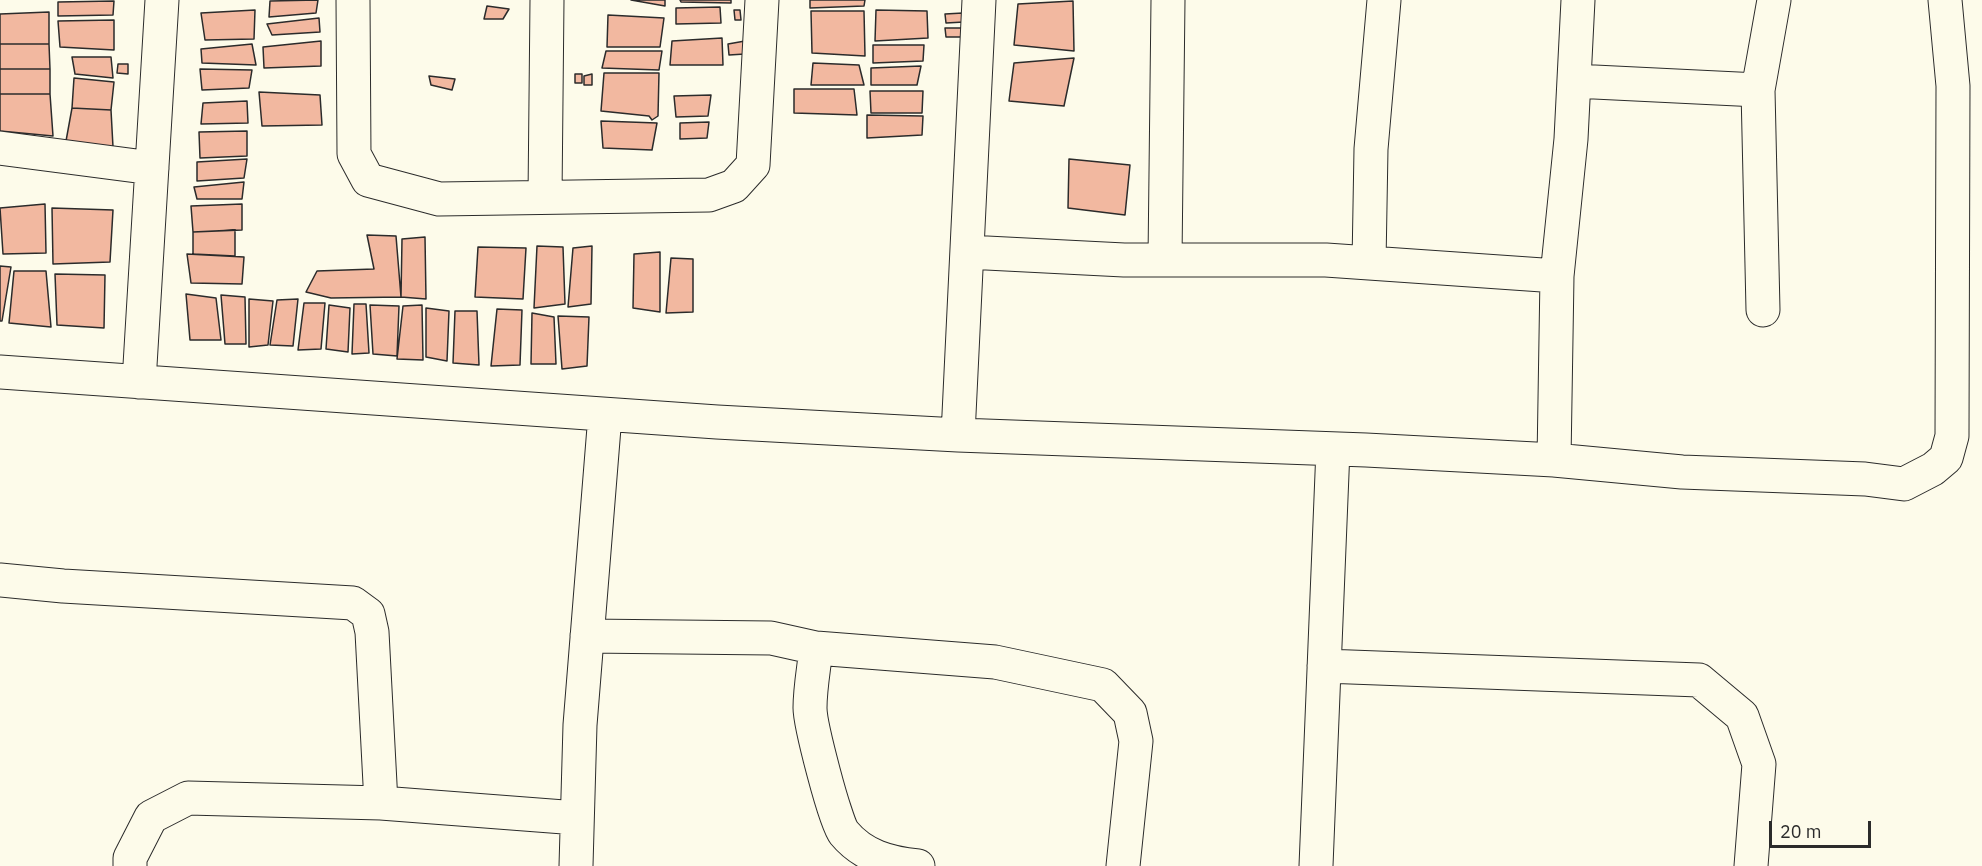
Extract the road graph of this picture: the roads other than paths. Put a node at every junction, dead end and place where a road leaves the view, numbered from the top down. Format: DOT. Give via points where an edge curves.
graph roads {
  1 [pos="162,0"];
  2 [pos="352,0"];
  3 [pos="547,0"];
  4 [pos="762,0"];
  5 [pos="979,0"];
  6 [pos="1168,0"];
  7 [pos="1384,0"];
  8 [pos="1578,0"];
  9 [pos="1774,0"];
  10 [pos="1945,0"];
  11 [pos="1574,81"];
  12 [pos="1758,90"];
  13 [pos="0,148"];
  14 [pos="152,168"];
  15 [pos="545,197"];
  16 [pos="967,252"];
  17 [pos="1164,259"];
  18 [pos="1370,263"];
  19 [pos="1557,276"];
  20 [pos="1763,310"];
  21 [pos="0,372"];
  22 [pos="139,382"];
  23 [pos="606,415"];
  24 [pos="958,435"];
  25 [pos="1333,449"];
  26 [pos="1554,460"];
  27 [pos="0,580"];
  28 [pos="587,636"];
  29 [pos="816,648"];
  30 [pos="1324,666"];
  31 [pos="381,803"];
  32 [pos="577,818"];
  33 [pos="130,866"];
  34 [pos="576,866"];
  35 [pos="918,866"];
  36 [pos="1124,866"];
  37 [pos="1316,866"];
  38 [pos="1751,866"];
  1 -- 14 [label="street"];
  2 -- 15 [label="street" via="354,154 368,180 439,199"];
  3 -- 15 [label="street"];
  4 -- 15 [label="street" via="753,165 734,186 709,195"];
  5 -- 16 [label="street"];
  6 -- 17 [label="street"];
  7 -- 18 [label="street" via="1371,149"];
  8 -- 11 [label="street"];
  9 -- 12 [label="street"];
  10 -- 26 [label="street" via="1953,86 1952,436 1946,458 1904,484 1682,472"];
  11 -- 12 [label="street"];
  11 -- 19 [label="street"];
  12 -- 20 [label="street"];
  13 -- 14 [label="street"];
  14 -- 22 [label="street"];
  16 -- 17 [label="street"];
  16 -- 24 [label="street"];
  17 -- 18 [label="street"];
  18 -- 19 [label="street"];
  19 -- 26 [label="street"];
  21 -- 22 [label="street"];
  22 -- 23 [label="street"];
  23 -- 24 [label="street"];
  23 -- 28 [label="street"];
  24 -- 25 [label="street"];
  25 -- 26 [label="street"];
  25 -- 30 [label="street"];
  27 -- 31 [label="street" via="353,603 368,614 372,632"];
  28 -- 29 [label="street" via="771,638"];
  28 -- 32 [label="street"];
  29 -- 35 [label="street" via="810,710 842,831 863,851 892,864"];
  29 -- 36 [label="street" via="994,662 1103,685 1130,713 1136,741"];
  30 -- 37 [label="street"];
  30 -- 38 [label="street" via="1699,680 1742,716 1759,764"];
  31 -- 32 [label="street"];
  31 -- 33 [label="street" via="188,798 151,817 130,858"];
  32 -- 34 [label="street"];
}
